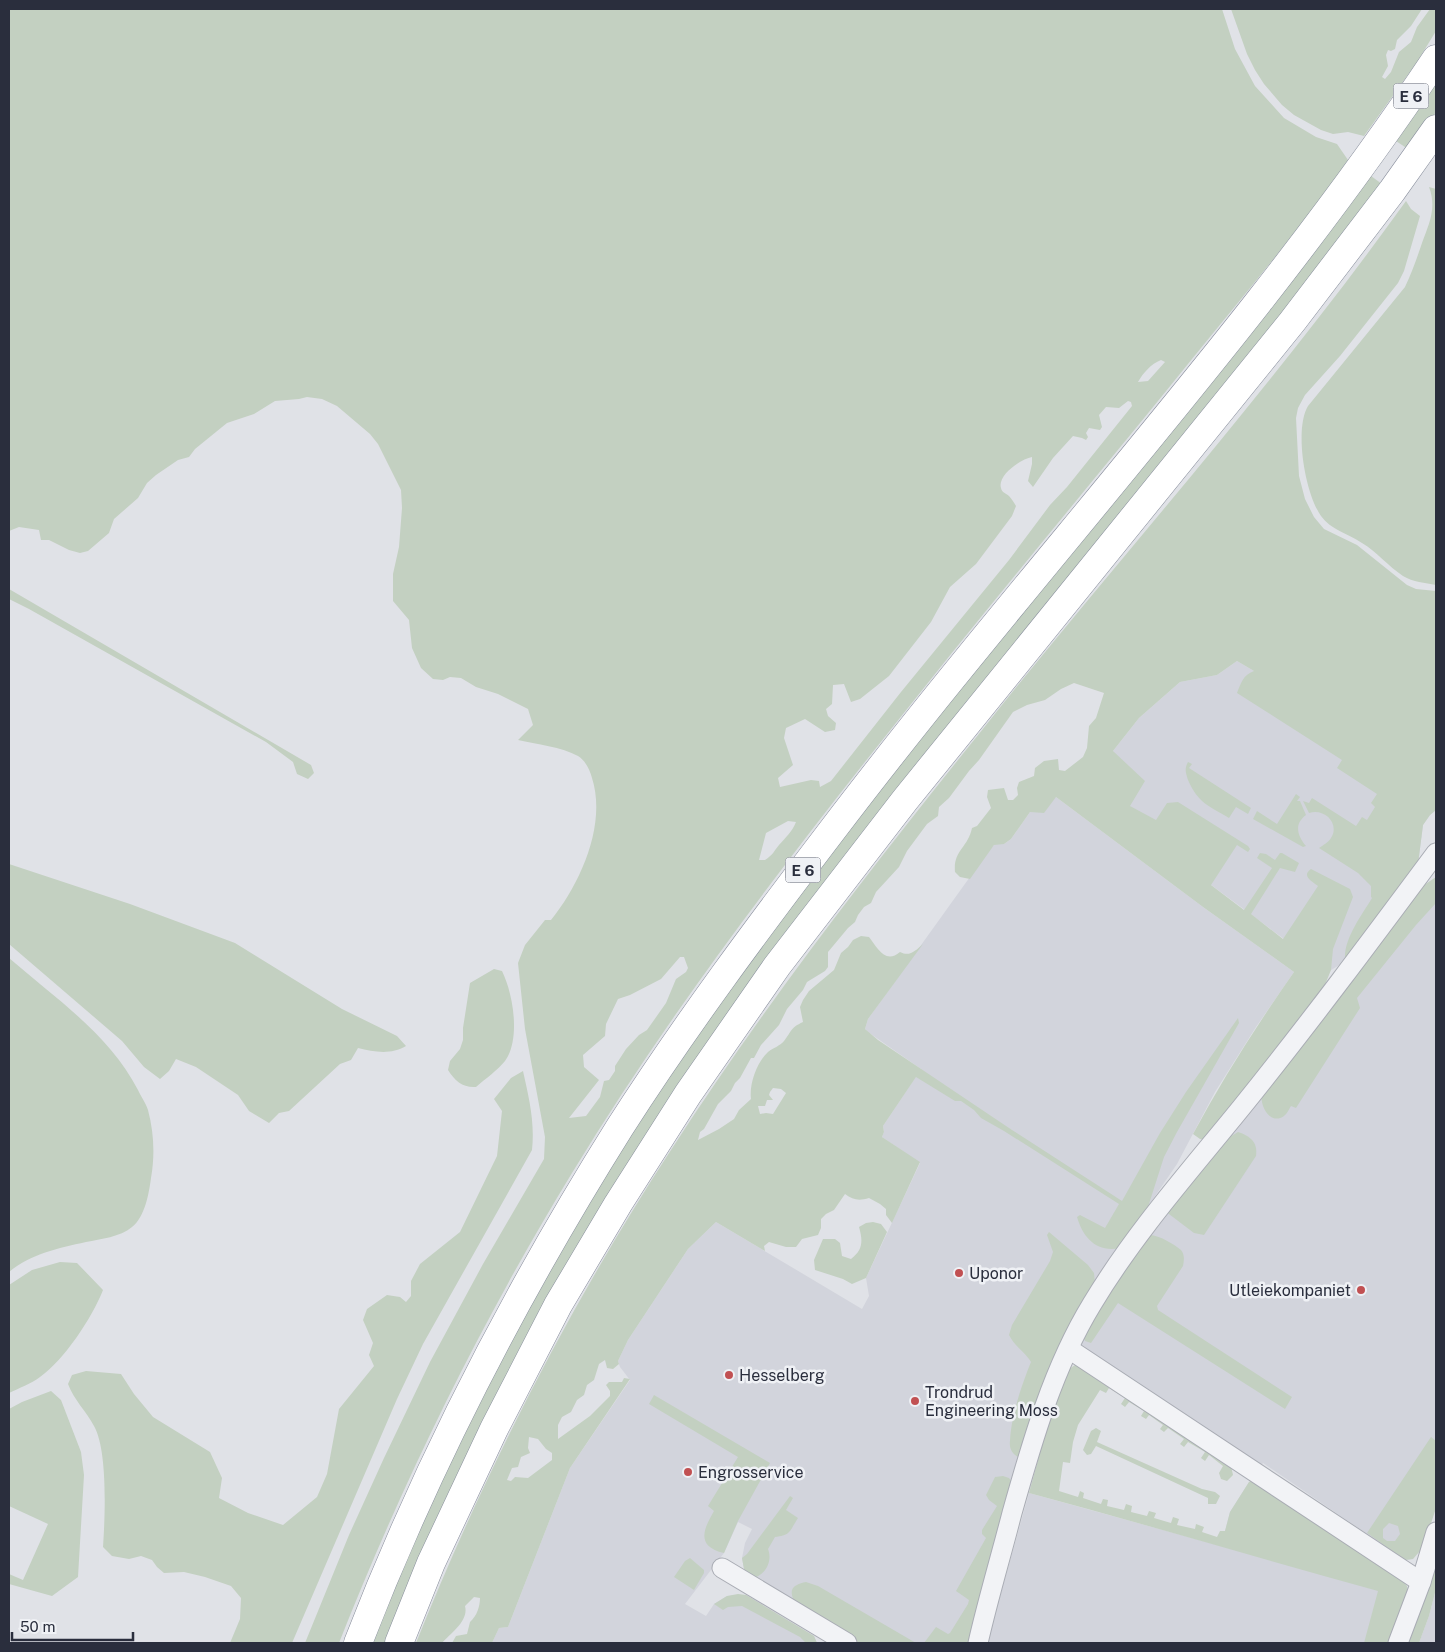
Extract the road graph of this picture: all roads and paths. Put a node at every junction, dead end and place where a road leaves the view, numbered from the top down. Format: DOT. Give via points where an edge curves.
graph roads {
  1 [pos="1436,59"];
  2 [pos="1436,129"];
  3 [pos="1436,854"];
  4 [pos="1069,1349"];
  5 [pos="1436,1532"];
  6 [pos="722,1568"];
  7 [pos="1420,1582"];
  8 [pos="842,1642"];
  9 [pos="358,1643"];
  10 [pos="399,1643"];
  11 [pos="978,1643"];
  12 [pos="1398,1643"];
  1 -- 9 [label="highway, E 6" via="1361,169 1236,329 836,826 710,996 623,1123 557,1229 465,1399 428,1476"];
  2 -- 10 [label="highway, E 6" via="1292,322 899,807 778,966 688,1094 618,1204 554,1314 494,1429 431,1563"];
  3 -- 4 [label="street" via="1339,984 1149,1220 1091,1305"];
  4 -- 7 [label="street"];
  4 -- 11 [label="street" via="1050,1391 1025,1467"];
  5 -- 7 [label="street"];
  6 -- 8 [label="street"];
  7 -- 12 [label="street"];
}
